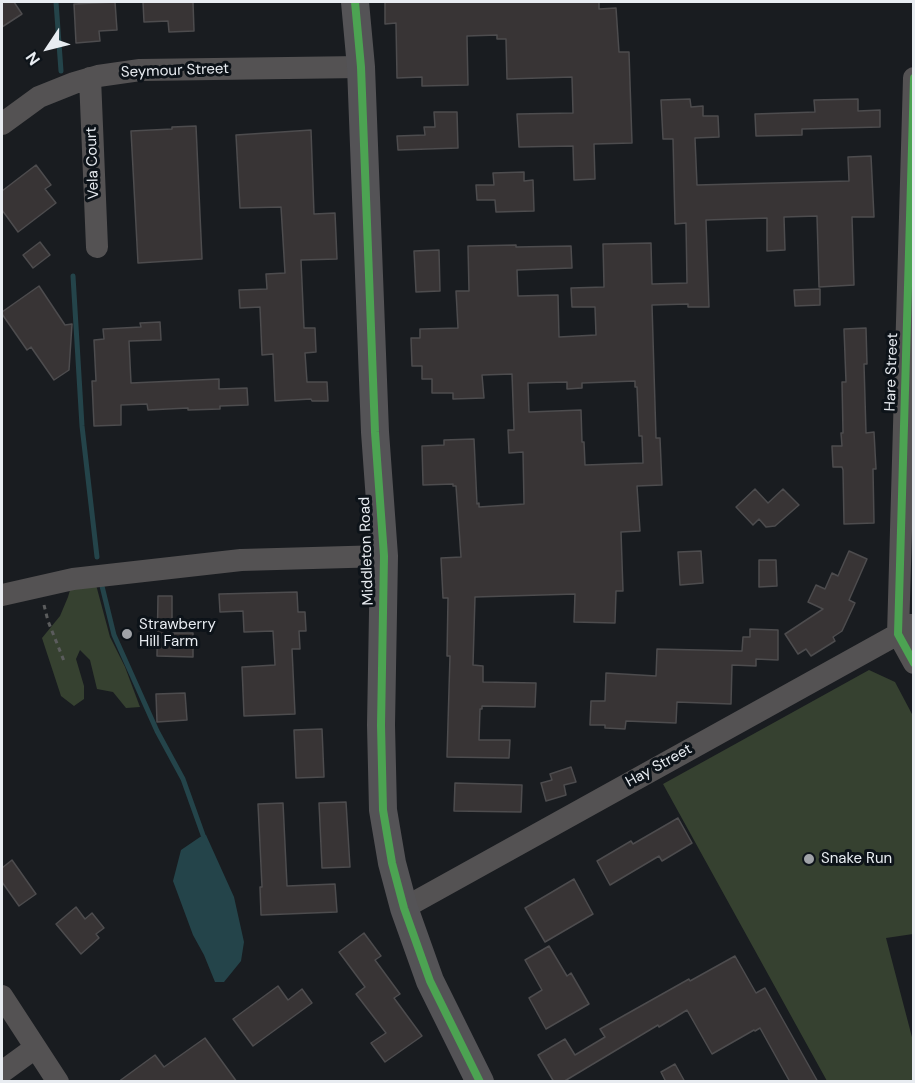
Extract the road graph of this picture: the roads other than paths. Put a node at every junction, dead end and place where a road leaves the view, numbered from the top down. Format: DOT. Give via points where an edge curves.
graph roads {
  1 [pos="355,2"];
  2 [pos="361,67"];
  3 [pos="90,78"];
  4 [pos="914,78"];
  5 [pos="2,124"];
  6 [pos="97,247"];
  7 [pos="384,556"];
  8 [pos="2,595"];
  9 [pos="906,628"];
  10 [pos="914,663"];
  11 [pos="404,908"];
  12 [pos="2,996"];
  13 [pos="35,1048"];
  14 [pos="2,1072"];
  15 [pos="58,1082"];
  16 [pos="480,1082"];
  1 -- 2 [label="main road, Middleton Road"];
  2 -- 3 [label="street, Seymour Street" via="140,70"];
  2 -- 7 [label="main road, Middleton Road" via="375,432"];
  3 -- 5 [label="street, Seymour Street" via="39,97"];
  3 -- 6 [label="street, Vela Court"];
  4 -- 9 [label="street, Hare Street"];
  7 -- 8 [label="street" via="240,560 73,579"];
  7 -- 11 [label="main road, Middleton Road" via="383,810"];
  9 -- 10 [label="street"];
  9 -- 11 [label="street, Hay Street"];
  11 -- 16 [label="main road, Middleton Road" via="430,981"];
  12 -- 13 [label="street"];
  13 -- 14 [label="street"];
  13 -- 15 [label="street"];
}
